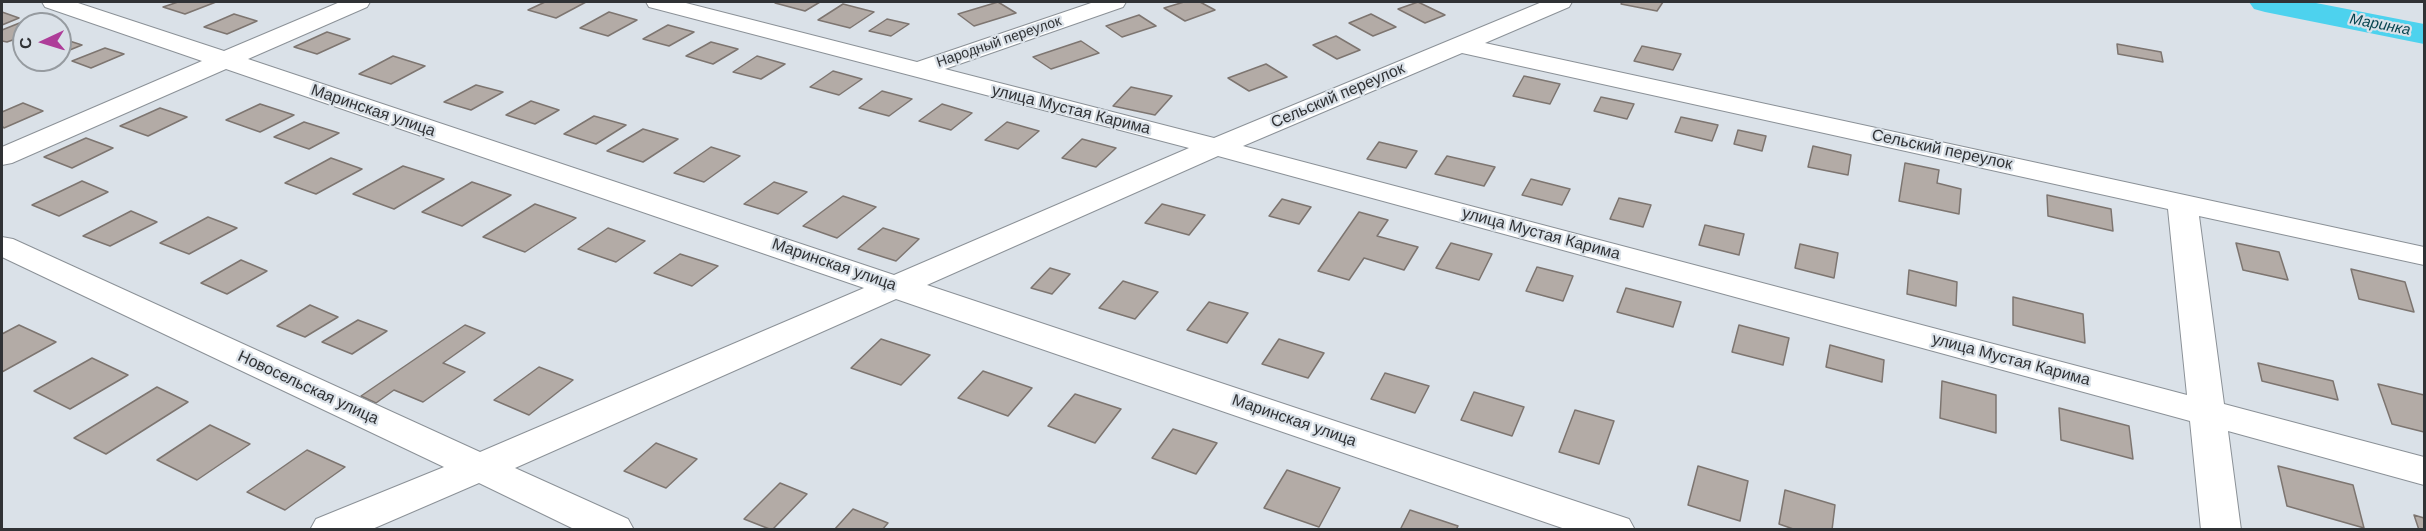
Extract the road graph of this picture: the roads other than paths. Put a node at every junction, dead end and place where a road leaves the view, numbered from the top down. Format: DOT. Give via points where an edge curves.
graph roads {
  1 [pos="52,2"];
  2 [pos="359,2"];
  3 [pos="657,2"];
  4 [pos="1115,2"];
  5 [pos="1561,2"];
  6 [pos="1460,45"];
  7 [pos="226,62"];
  8 [pos="916,70"];
  9 [pos="1216,147"];
  10 [pos="2,157"];
  11 [pos="2182,202"];
  12 [pos="2,246"];
  13 [pos="2424,255"];
  14 [pos="898,287"];
  15 [pos="2208,414"];
  16 [pos="481,467"];
  17 [pos="2424,471"];
  18 [pos="330,530"];
  19 [pos="614,530"];
  20 [pos="1615,530"];
  21 [pos="2221,530"];
  1 -- 7 [label="street, Маринская улица"];
  2 -- 7 [label="street"];
  3 -- 8 [label="street, улица Мустая Карима"];
  4 -- 8 [label="street, Народный переулок"];
  5 -- 6 [label="street, Сельский переулок"];
  6 -- 9 [label="street, Сельский переулок"];
  6 -- 11 [label="street, Сельский переулок"];
  7 -- 10 [label="street"];
  7 -- 14 [label="street, Маринская улица"];
  8 -- 9 [label="street, улица Мустая Карима"];
  9 -- 14 [label="street, Сельский переулок"];
  9 -- 15 [label="street, улица Мустая Карима"];
  11 -- 13 [label="street, Сельский переулок"];
  11 -- 15 [label="street"];
  12 -- 16 [label="street, Новосельская улица"];
  14 -- 16 [label="street, Сельский переулок"];
  14 -- 20 [label="street, Маринская улица"];
  15 -- 17 [label="street, улица Мустая Карима"];
  15 -- 21 [label="street"];
  16 -- 18 [label="street, Сельский переулок"];
  16 -- 19 [label="street, Новосельская улица"];
}
